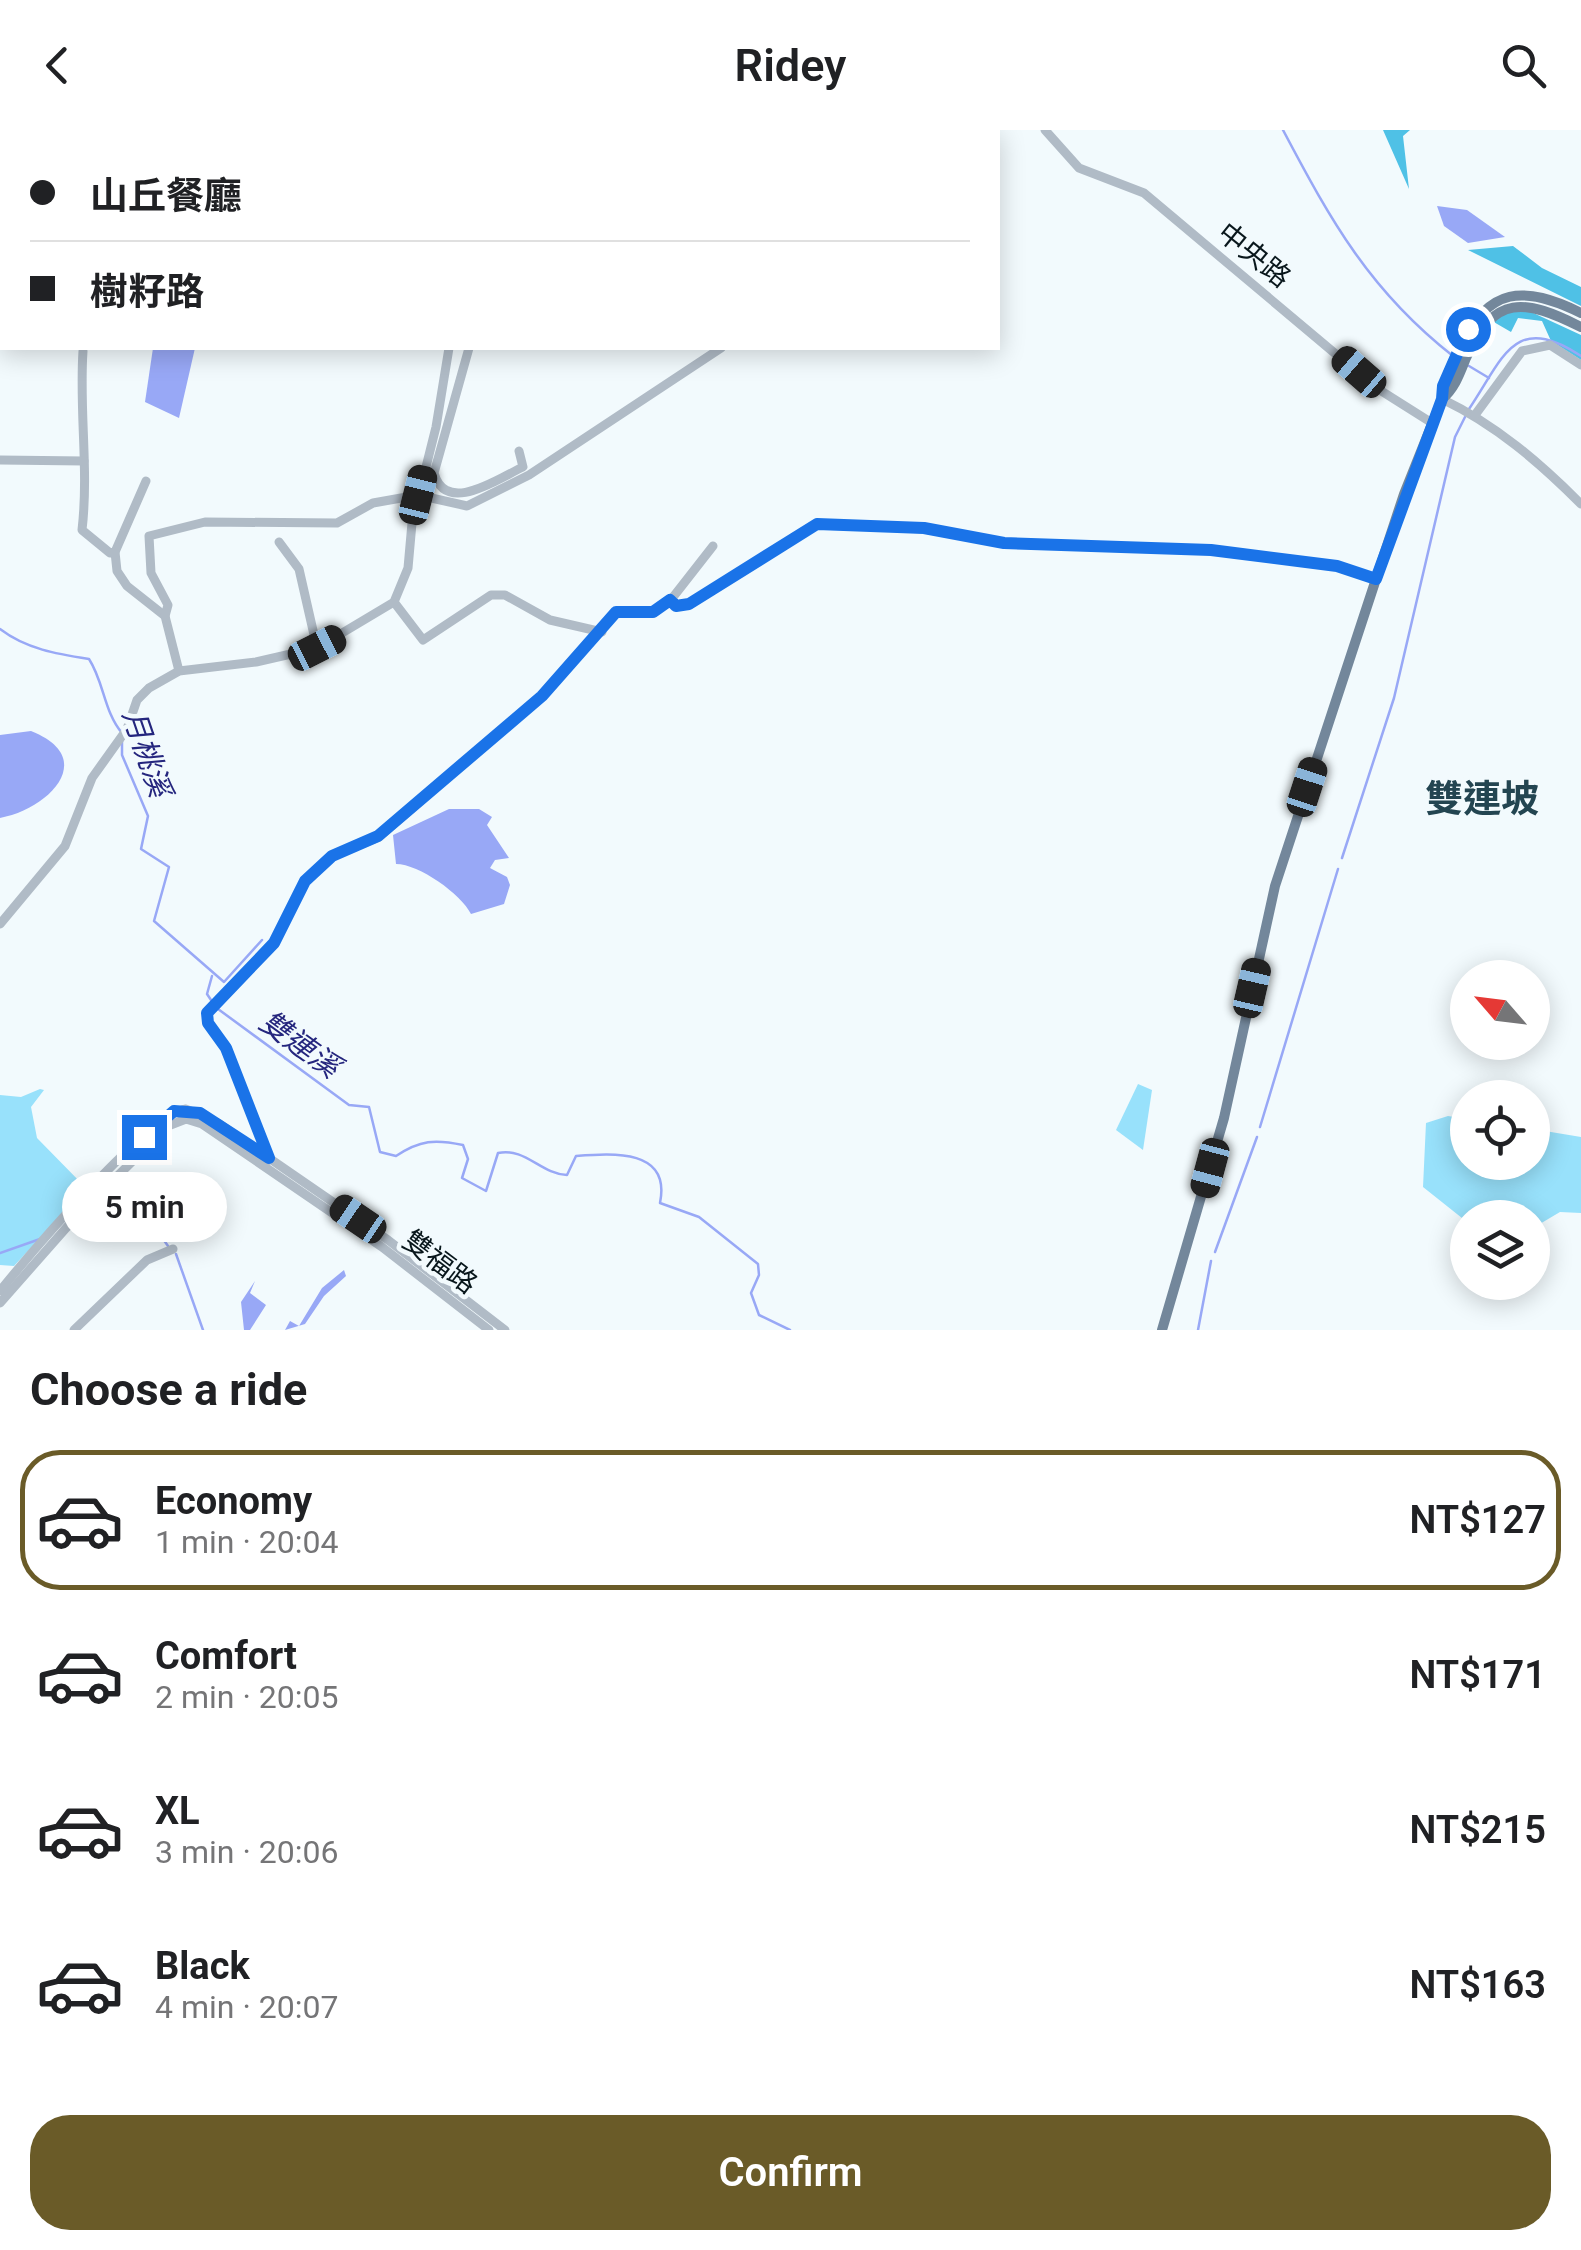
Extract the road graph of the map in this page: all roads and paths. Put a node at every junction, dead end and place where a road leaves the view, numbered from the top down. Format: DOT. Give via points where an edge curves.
graph roads {
  1 [pos="1045,130"];
  2 [pos="1581,313"];
  3 [pos="1581,328"];
  4 [pos="449,350"];
  5 [pos="468,350"];
  6 [pos="718,350"];
  7 [pos="83,351"];
  8 [pos="1581,366"];
  9 [pos="1442,399"];
  10 [pos="1476,415"];
  11 [pos="1432,422"];
  12 [pos="519,451"];
  13 [pos="0,460"];
  14 [pos="84,462"];
  15 [pos="146,481"];
  16 [pos="418,495"];
  17 [pos="1581,504"];
  18 [pos="280,542"];
  19 [pos="712,546"];
  20 [pos="115,552"];
  21 [pos="1376,579"];
  22 [pos="670,600"];
  23 [pos="394,602"];
  24 [pos="164,616"];
  25 [pos="602,632"];
  26 [pos="317,648"];
  27 [pos="178,671"];
  28 [pos="0,924"];
  29 [pos="266,1162"];
  30 [pos="173,1249"];
  31 [pos="0,1291"];
  32 [pos="0,1303"];
  33 [pos="74,1330"];
  34 [pos="490,1330"];
  35 [pos="505,1330"];
  36 [pos="1162,1330"];
  1 -- 11 [label="street, 中央路" via="1079,168 1144,194 1375,387"];
  2 -- 9 [label="main road" via="1535,294 1511,296 1479,313"];
  3 -- 9 [label="main road" via="1534,307 1498,312 1478,333"];
  4 -- 16 [label="street"];
  5 -- 12 [label="street" via="436,482 451,493 470,492 523,466"];
  6 -- 16 [label="street" via="529,475 467,506"];
  7 -- 14 [label="street"];
  8 -- 10 [label="street" via="1550,345 1522,351"];
  9 -- 10 [label="street"];
  9 -- 11 [label="main road"];
  10 -- 17 [label="street"];
  11 -- 21 [label="main road"];
  13 -- 14 [label="street"];
  14 -- 20 [label="street" via="82,530"];
  15 -- 20 [label="street"];
  16 -- 23 [label="street" via="408,568"];
  16 -- 24 [label="street" via="377,502 337,523 205,522 149,536 151,573 168,606"];
  18 -- 26 [label="street" via="300,569"];
  19 -- 22 [label="street"];
  20 -- 24 [label="street" via="127,586"];
  21 -- 22 [label="street" via="1337,566 1211,550 1004,543 924,528 817,524 689,604"];
  21 -- 36 [label="main road" via="1275,886 1224,1118"];
  22 -- 25 [label="street" via="653,612 616,612"];
  23 -- 25 [label="street" via="423,640 492,595 505,595 550,620"];
  23 -- 26 [label="street"];
  24 -- 27 [label="street"];
  25 -- 29 [label="street" via="542,696 378,836 332,856 305,881 274,943 207,1013"];
  26 -- 27 [label="street"];
  27 -- 28 [label="street" via="141,695 92,778 65,846"];
  29 -- 31 [label="street" via="200,1113 174,1111 84,1196"];
  29 -- 32 [label="street" via="202,1124 176,1120"];
  29 -- 34 [label="street, 雙福路"];
  29 -- 35 [label="street" via="388,1240"];
  30 -- 33 [label="street" via="147,1260"];
}
